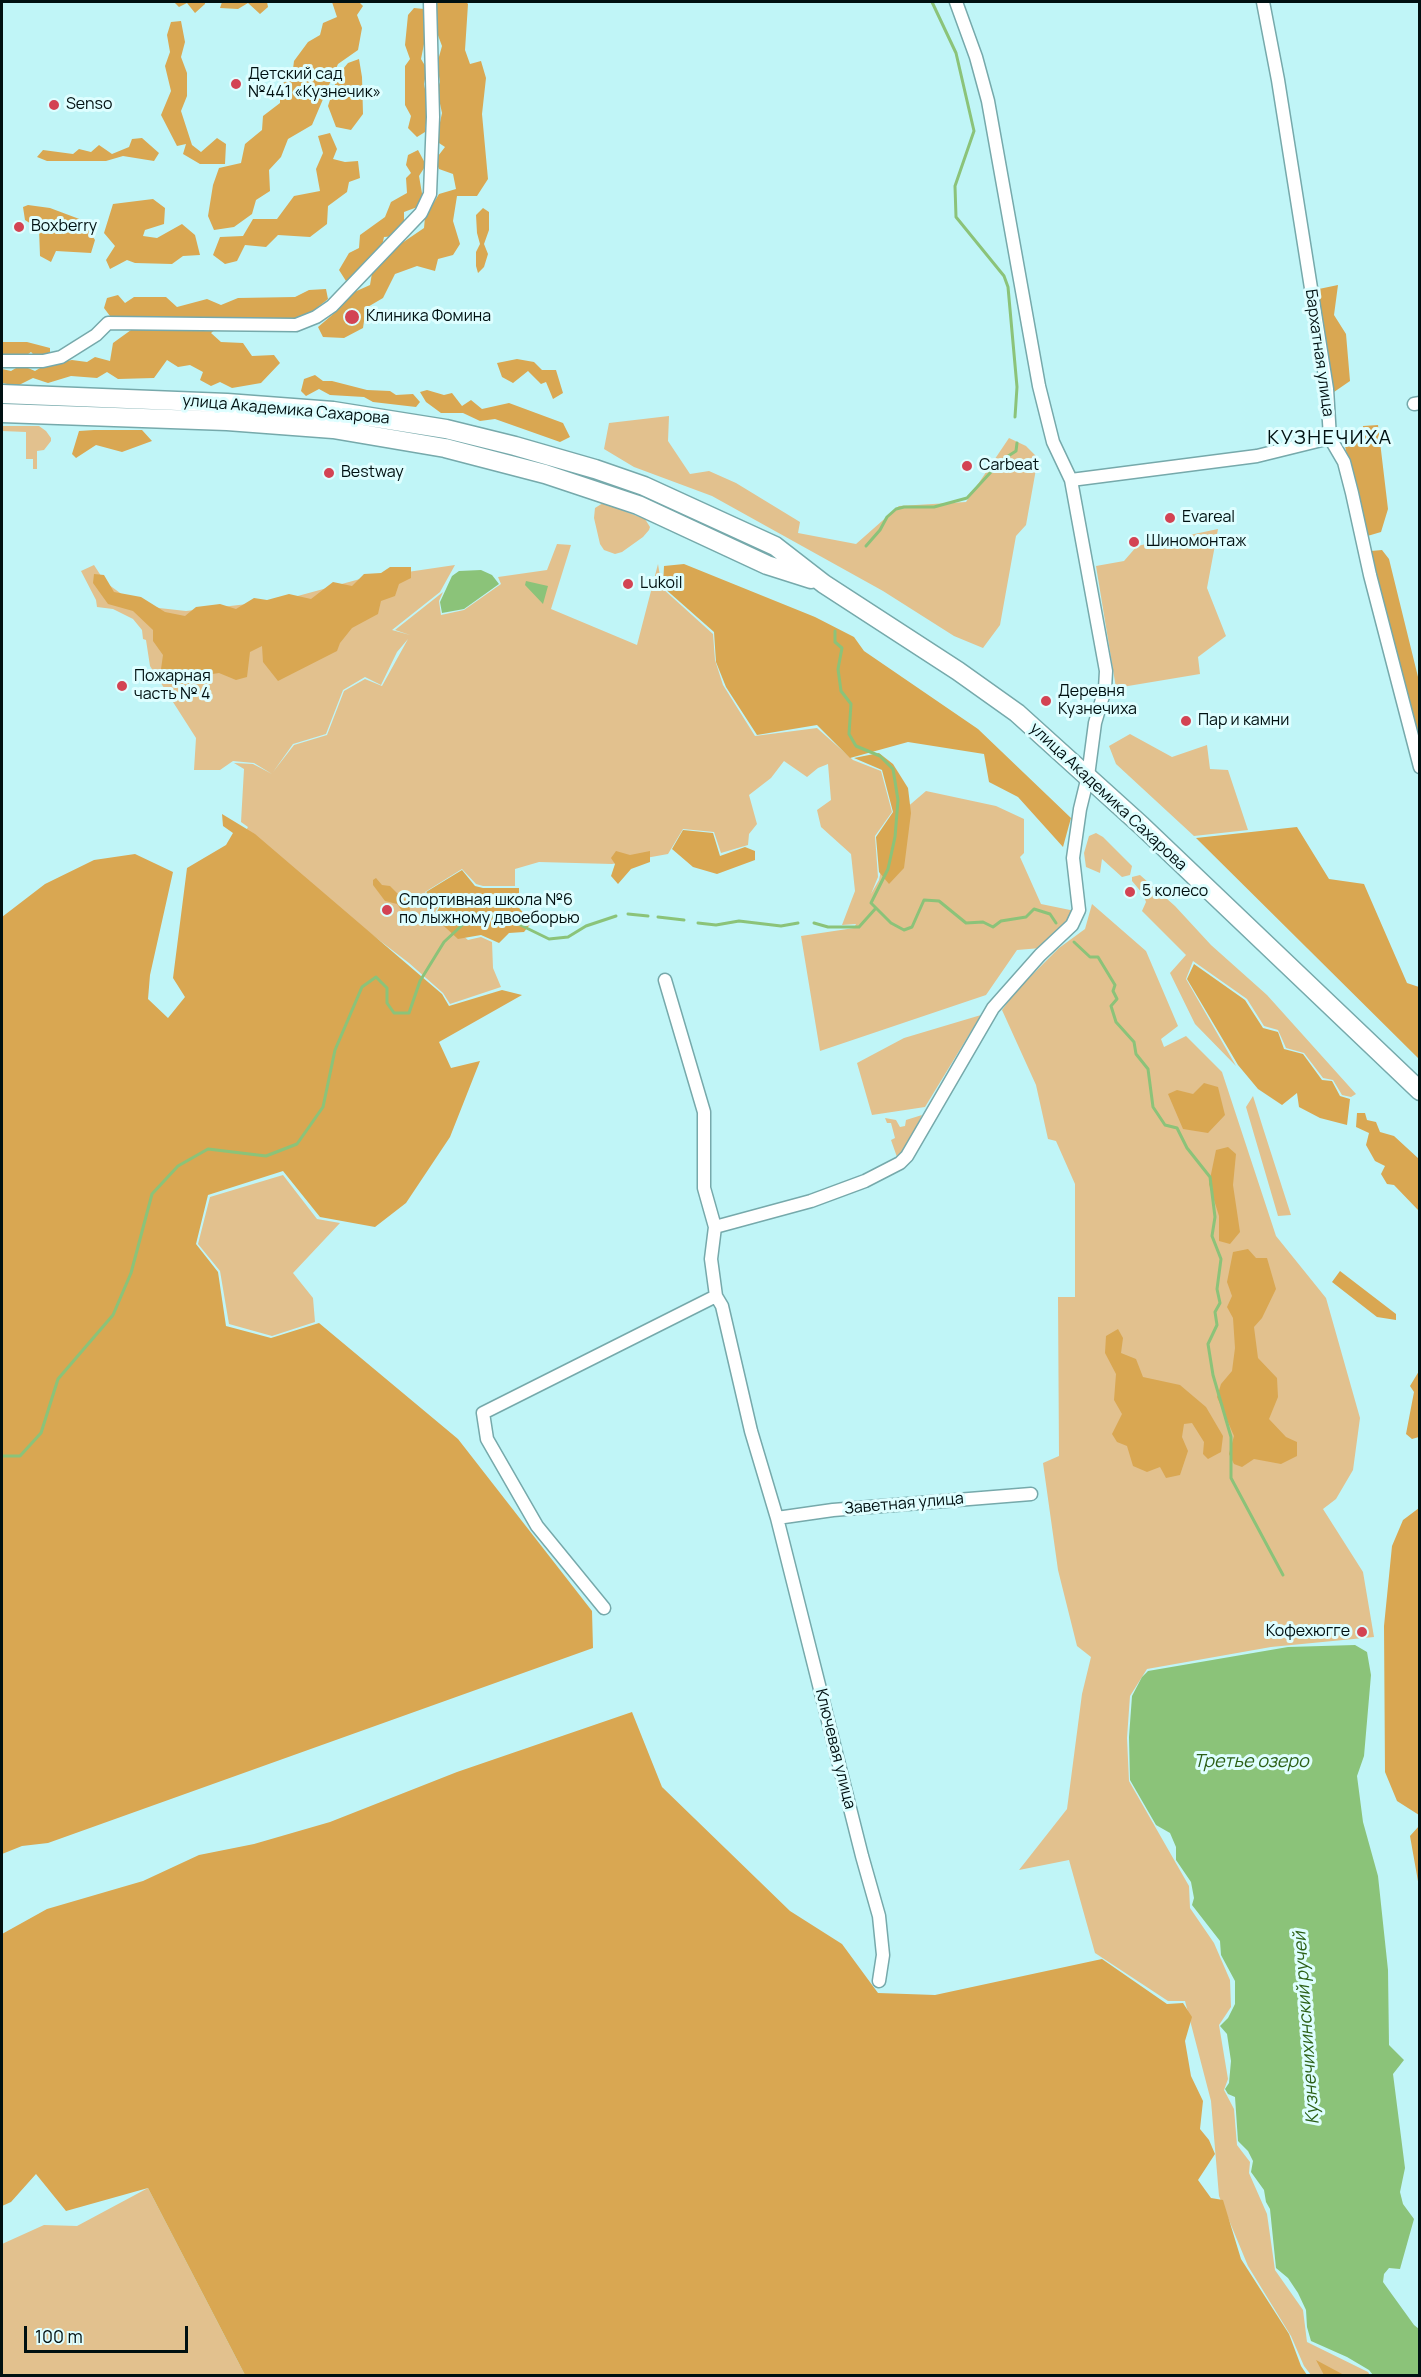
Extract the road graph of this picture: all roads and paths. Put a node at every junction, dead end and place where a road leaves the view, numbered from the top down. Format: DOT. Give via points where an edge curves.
graph roads {
  1 [pos="430,2"];
  2 [pos="956,2"];
  3 [pos="1263,2"];
  4 [pos="2,361"];
  5 [pos="2,394"];
  6 [pos="2,413"];
  7 [pos="1330,438"];
  8 [pos="1071,480"];
  9 [pos="824,584"];
  10 [pos="1419,766"];
  11 [pos="1088,776"];
  12 [pos="665,980"];
  13 [pos="1419,1091"];
  14 [pos="716,1227"];
  15 [pos="716,1296"];
  16 [pos="1031,1494"];
  17 [pos="777,1518"];
  18 [pos="604,1608"];
  19 [pos="879,1981"];
  1 -- 4 [label="street" via="430,194 421,213 332,306 296,325 108,323 61,357"];
  2 -- 8 [label="street" via="988,101 1050,433"];
  3 -- 7 [label="street, Бархатная улица" via="1327,388"];
  5 -- 9 [label="main road, улица Академика Сахарова" via="333,411 446,429 644,486 775,546"];
  6 -- 9 [label="main road, улица Академика Сахарова" via="227,421 312,428 445,448 545,474 638,505 767,565"];
  7 -- 8 [label="street" via="1257,456"];
  7 -- 10 [label="street, Бархатная улица" via="1344,462"];
  8 -- 11 [label="street" via="1106,671"];
  9 -- 11 [label="main road, улица Академика Сахарова" via="1009,707"];
  11 -- 13 [label="main road, улица Академика Сахарова"];
  11 -- 14 [label="street" via="1073,858 1079,910 1072,925 993,1008 907,1156 865,1180 811,1201"];
  12 -- 14 [label="street" via="704,1112 704,1188"];
  14 -- 15 [label="street, Ключевая улица" via="711,1259"];
  15 -- 17 [label="street, Ключевая улица" via="722,1306 751,1431"];
  15 -- 18 [label="street" via="483,1413 487,1439 537,1526"];
  16 -- 17 [label="street, Заветная улица"];
  17 -- 19 [label="street, Ключевая улица" via="879,1916 884,1955"];
}
